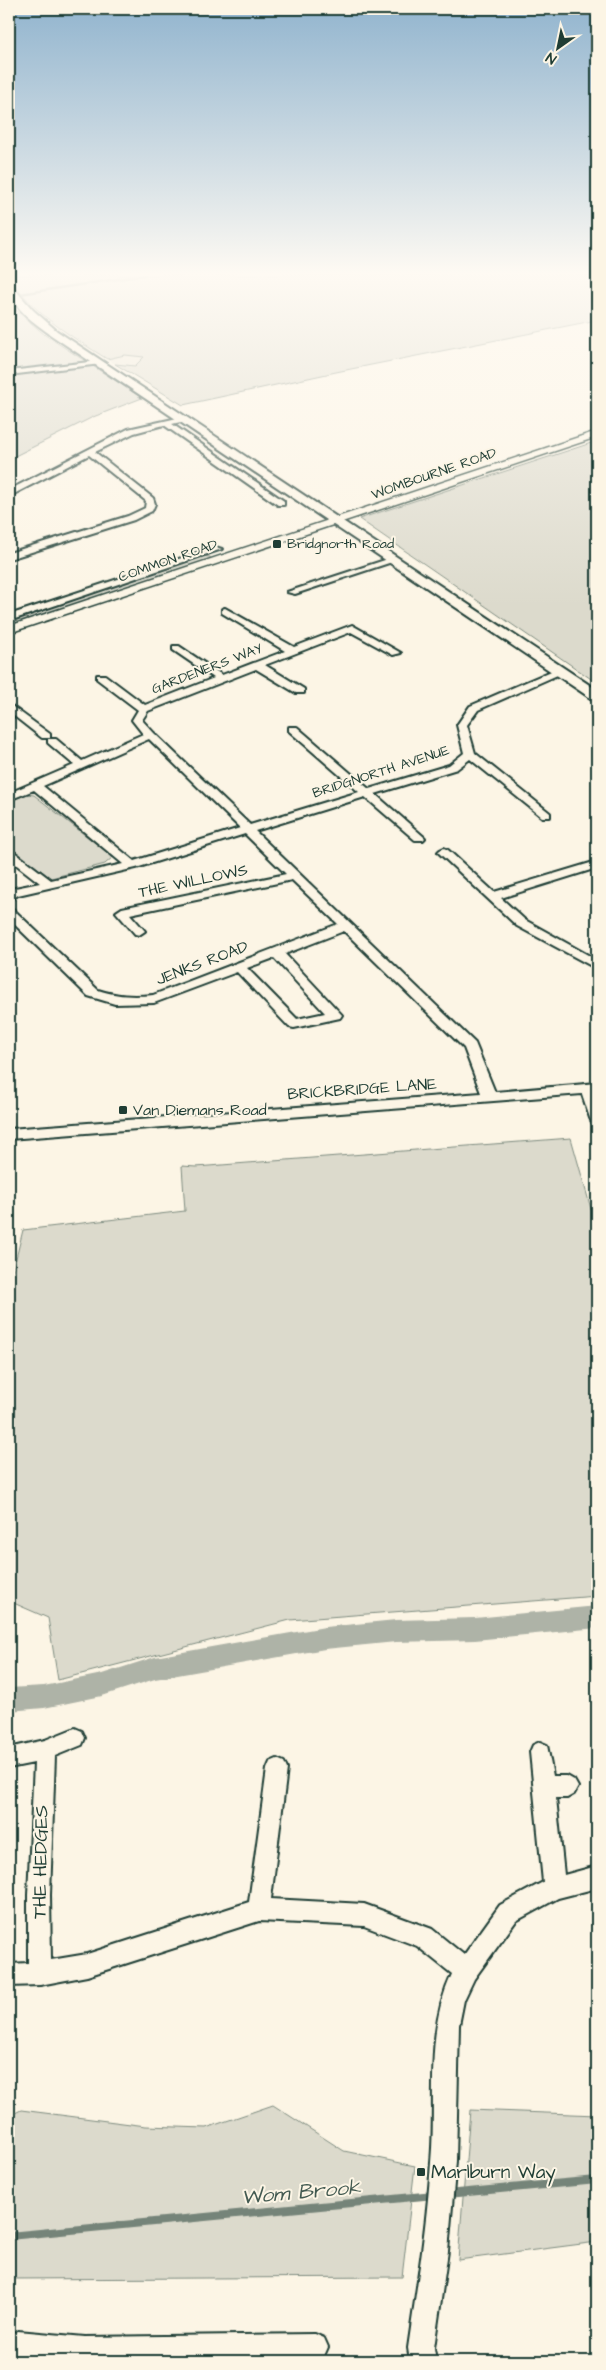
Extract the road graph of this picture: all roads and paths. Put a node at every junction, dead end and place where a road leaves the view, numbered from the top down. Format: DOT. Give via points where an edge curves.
graph roads {
  1 [pos="132,386"];
  2 [pos="182,419"];
  3 [pos="166,423"];
  4 [pos="597,434"];
  5 [pos="90,452"];
  6 [pos="268,475"];
  7 [pos="249,479"];
  8 [pos="9,492"];
  9 [pos="281,503"];
  10 [pos="336,521"];
  11 [pos="220,554"];
  12 [pos="9,556"];
  13 [pos="394,560"];
  14 [pos="308,587"];
  15 [pos="292,592"];
  16 [pos="318,593"];
  17 [pos="243,608"];
  18 [pos="9,618"];
  19 [pos="9,630"];
  20 [pos="195,648"];
  21 [pos="293,651"];
  22 [pos="376,654"];
  23 [pos="257,665"];
  24 [pos="560,671"];
  25 [pos="100,677"];
  26 [pos="221,679"];
  27 [pos="300,687"];
  28 [pos="597,696"];
  29 [pos="9,707"];
  30 [pos="144,710"];
  31 [pos="293,729"];
  32 [pos="150,735"];
  33 [pos="470,754"];
  34 [pos="81,765"];
  35 [pos="35,785"];
  36 [pos="370,793"];
  37 [pos="9,797"];
  38 [pos="546,815"];
  39 [pos="248,831"];
  40 [pos="419,838"];
  41 [pos="444,852"];
  42 [pos="9,853"];
  43 [pos="472,857"];
  44 [pos="458,863"];
  45 [pos="597,864"];
  46 [pos="132,865"];
  47 [pos="294,876"];
  48 [pos="49,884"];
  49 [pos="9,897"];
  50 [pos="492,897"];
  51 [pos="9,912"];
  52 [pos="345,926"];
  53 [pos="139,931"];
  54 [pos="276,952"];
  55 [pos="597,965"];
  56 [pos="239,967"];
  57 [pos="592,1089"];
  58 [pos="490,1098"];
  59 [pos="597,1118"];
  60 [pos="9,1134"];
  61 [pos="75,1738"];
  62 [pos="45,1750"];
  63 [pos="540,1752"];
  64 [pos="9,1758"];
  65 [pos="278,1769"];
  66 [pos="567,1786"];
  67 [pos="544,1787"];
  68 [pos="597,1877"];
  69 [pos="555,1888"];
  70 [pos="259,1910"];
  71 [pos="466,1971"];
  72 [pos="40,1974"];
  73 [pos="9,1976"];
  74 [pos="18,2344"];
  75 [pos="315,2347"];
  76 [pos="84,2356"];
  77 [pos="423,2361"];
  1 -- 2 [label="main road"];
  2 -- 3 [label="street"];
  2 -- 6 [label="main road"];
  3 -- 5 [label="street" via="131,431"];
  3 -- 7 [label="street"];
  4 -- 10 [label="street, WOMBOURNE ROAD"];
  5 -- 8 [label="street"];
  5 -- 12 [label="street" via="150,500 150,509 131,518"];
  6 -- 7 [label="street"];
  6 -- 10 [label="main road"];
  7 -- 9 [label="street"];
  10 -- 11 [label="street, COMMON ROAD"];
  10 -- 13 [label="main road"];
  11 -- 18 [label="street, COMMON ROAD" via="209,552"];
  11 -- 19 [label="street, COMMON ROAD"];
  13 -- 14 [label="street"];
  13 -- 24 [label="main road"];
  14 -- 15 [label="street"];
  14 -- 16 [label="street"];
  17 -- 21 [label="street" via="227,612"];
  20 -- 26 [label="street" via="179,651"];
  21 -- 22 [label="street, GARDENERS WAY" via="352,628 393,651"];
  21 -- 23 [label="street, GARDENERS WAY"];
  23 -- 26 [label="street, GARDENERS WAY"];
  23 -- 27 [label="street"];
  24 -- 28 [label="main road"];
  24 -- 33 [label="street, BRIDGNORTH AVENUE" via="474,708 462,725"];
  25 -- 30 [label="street"];
  26 -- 30 [label="street, GARDENERS WAY"];
  29 -- 34 [label="street"];
  30 -- 32 [label="street, GARDENERS WAY" via="137,720"];
  31 -- 36 [label="street"];
  32 -- 34 [label="street"];
  32 -- 39 [label="street"];
  33 -- 36 [label="street, BRIDGNORTH AVENUE" via="453,767"];
  33 -- 38 [label="street"];
  34 -- 35 [label="street"];
  35 -- 37 [label="street"];
  35 -- 46 [label="street"];
  36 -- 39 [label="street, BRIDGNORTH AVENUE"];
  36 -- 40 [label="street"];
  39 -- 46 [label="street"];
  39 -- 47 [label="street"];
  41 -- 44 [label="street"];
  42 -- 48 [label="street"];
  43 -- 44 [label="street"];
  44 -- 50 [label="street"];
  45 -- 50 [label="street"];
  46 -- 48 [label="street"];
  47 -- 52 [label="street"];
  47 -- 53 [label="street, THE WILLOWS" via="122,912"];
  48 -- 49 [label="street" via="14,892"];
  50 -- 55 [label="street" via="544,937"];
  51 -- 56 [label="street, JENKS ROAD" via="86,988 104,998 154,999"];
  52 -- 54 [label="street, JENKS ROAD"];
  52 -- 58 [label="street" via="470,1046"];
  54 -- 56 [label="street, JENKS ROAD"];
  54 -- 56 [label="street" via="335,1015 294,1024"];
  57 -- 58 [label="street, BRICKBRIDGE LANE"];
  57 -- 59 [label="street"];
  58 -- 60 [label="street, BRICKBRIDGE LANE"];
  61 -- 62 [label="street"];
  62 -- 64 [label="street"];
  62 -- 72 [label="street, THE HEDGES" via="38,1895"];
  63 -- 67 [label="street"];
  65 -- 70 [label="street"];
  66 -- 67 [label="street"];
  67 -- 69 [label="street"];
  68 -- 69 [label="street"];
  69 -- 71 [label="street" via="508,1913"];
  70 -- 71 [label="street" via="364,1915 424,1937"];
  70 -- 72 [label="street" via="87,1965"];
  71 -- 77 [label="street" via="453,1998 447,2025 444,2161"];
  72 -- 73 [label="street"];
  74 -- 76 [label="street"];
  75 -- 76 [label="street"];
}
